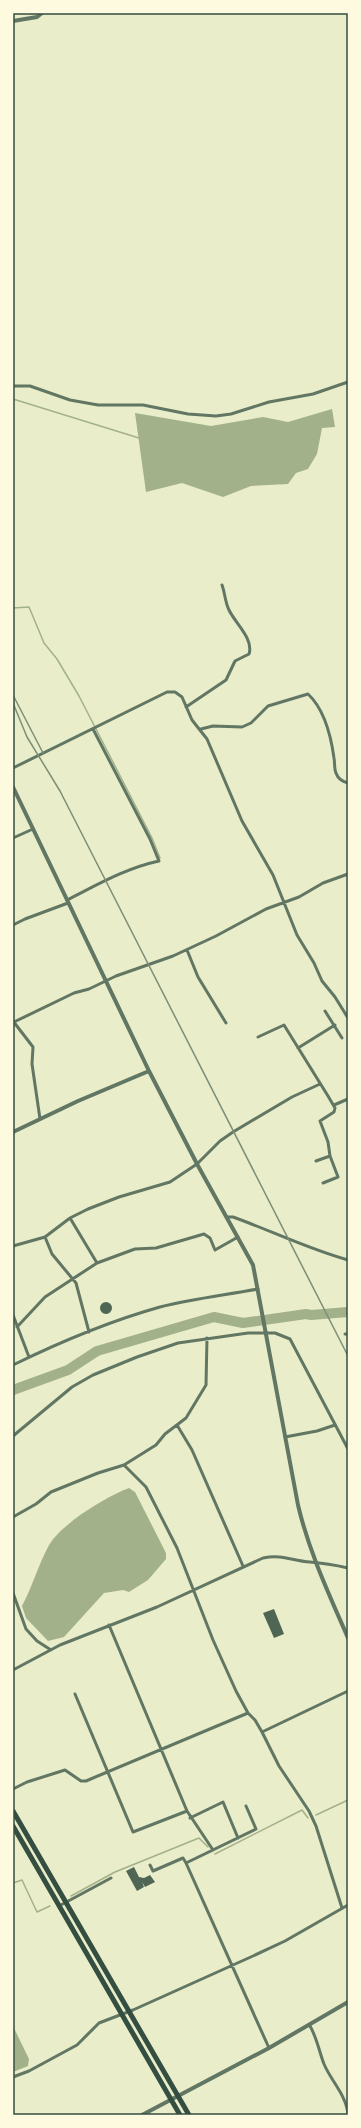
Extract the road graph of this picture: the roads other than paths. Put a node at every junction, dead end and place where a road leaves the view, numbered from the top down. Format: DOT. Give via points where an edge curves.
graph roads {
  1 [pos="42,13"];
  2 [pos="13,21"];
  3 [pos="348,382"];
  4 [pos="13,386"];
  5 [pos="222,585"];
  6 [pos="186,707"];
  7 [pos="94,729"];
  8 [pos="201,729"];
  9 [pos="13,768"];
  10 [pos="348,783"];
  11 [pos="13,787"];
  12 [pos="33,829"];
  13 [pos="13,838"];
  14 [pos="348,874"];
  15 [pos="67,902"];
  16 [pos="284,904"];
  17 [pos="13,925"];
  18 [pos="187,950"];
  19 [pos="106,981"];
  20 [pos="325,1010"];
  21 [pos="348,1018"];
  22 [pos="13,1022"];
  23 [pos="226,1023"];
  24 [pos="335,1026"];
  25 [pos="258,1037"];
  26 [pos="342,1038"];
  27 [pos="298,1048"];
  28 [pos="149,1071"];
  29 [pos="320,1084"];
  30 [pos="348,1099"];
  31 [pos="334,1105"];
  32 [pos="40,1119"];
  33 [pos="13,1132"];
  34 [pos="330,1156"];
  35 [pos="316,1161"];
  36 [pos="197,1164"];
  37 [pos="323,1183"];
  38 [pos="227,1217"];
  39 [pos="70,1218"];
  40 [pos="45,1237"];
  41 [pos="238,1237"];
  42 [pos="13,1246"];
  43 [pos="348,1260"];
  44 [pos="98,1263"];
  45 [pos="73,1278"];
  46 [pos="258,1289"];
  47 [pos="13,1315"];
  48 [pos="17,1328"];
  49 [pos="266,1330"];
  50 [pos="89,1332"];
  51 [pos="207,1338"];
  52 [pos="29,1357"];
  53 [pos="13,1365"];
  54 [pos="177,1425"];
  55 [pos="335,1425"];
  56 [pos="13,1436"];
  57 [pos="285,1436"];
  58 [pos="348,1438"];
  59 [pos="343,1440"];
  60 [pos="348,1449"];
  61 [pos="124,1465"];
  62 [pos="13,1517"];
  63 [pos="314,1562"];
  64 [pos="243,1566"];
  65 [pos="348,1568"];
  66 [pos="195,1590"];
  67 [pos="13,1593"];
  68 [pos="109,1626"];
  69 [pos="348,1638"];
  70 [pos="51,1650"];
  71 [pos="13,1670"];
  72 [pos="348,1691"];
  73 [pos="75,1694"];
  74 [pos="248,1713"];
  75 [pos="262,1732"];
  76 [pos="161,1751"];
  77 [pos="108,1772"];
  78 [pos="13,1789"];
  79 [pos="246,1806"];
  80 [pos="13,1811"];
  81 [pos="187,1811"];
  82 [pos="190,1818"];
  83 [pos="13,1826"];
  84 [pos="238,1838"];
  85 [pos="213,1850"];
  86 [pos="186,1863"];
  87 [pos="150,1865"];
  88 [pos="111,1878"];
  89 [pos="66,1903"];
  90 [pos="59,1906"];
  91 [pos="348,1907"];
  92 [pos="342,1908"];
  93 [pos="232,1965"];
  94 [pos="348,2002"];
  95 [pos="129,2011"];
  96 [pos="121,2013"];
  97 [pos="310,2026"];
  98 [pos="269,2048"];
  99 [pos="13,2078"];
  100 [pos="178,2096"];
  101 [pos="171,2100"];
  102 [pos="348,2110"];
  103 [pos="142,2115"];
  104 [pos="180,2115"];
  105 [pos="188,2115"];
  106 [pos="348,2115"];
  1 -- 2 [label="street" via="37,17"];
  3 -- 4 [label="street" via="313,394 216,416 201,416 143,405 98,405 70,400 30,386"];
  5 -- 6 [label="street" via="228,608 247,639 249,654 235,661 226,680"];
  6 -- 7 [label="street" via="182,698 175,692 167,692"];
  6 -- 8 [label="street" via="192,720"];
  7 -- 9 [label="street"];
  7 -- 15 [label="street" via="159,861 142,865"];
  8 -- 10 [label="street" via="213,726 242,727 251,723 268,706 308,694 322,713 334,757 335,772 339,779"];
  8 -- 16 [label="street" via="242,821 273,875"];
  11 -- 12 [label="street"];
  12 -- 13 [label="street"];
  12 -- 15 [label="street"];
  14 -- 16 [label="street" via="323,883"];
  15 -- 17 [label="street"];
  15 -- 19 [label="street"];
  16 -- 18 [label="street" via="266,909"];
  16 -- 21 [label="street" via="297,935 322,981"];
  18 -- 19 [label="street"];
  18 -- 23 [label="street" via="198,977"];
  19 -- 22 [label="street"];
  19 -- 28 [label="street"];
  20 -- 24 [label="street"];
  22 -- 32 [label="street" via="33,1047 32,1064"];
  24 -- 26 [label="street"];
  24 -- 27 [label="street"];
  25 -- 27 [label="street" via="284,1025"];
  27 -- 29 [label="street"];
  28 -- 32 [label="street"];
  28 -- 36 [label="street"];
  29 -- 31 [label="street"];
  29 -- 36 [label="street" via="292,1097 233,1132"];
  30 -- 31 [label="street"];
  31 -- 34 [label="street" via="334,1112 320,1121"];
  32 -- 33 [label="street"];
  34 -- 35 [label="street"];
  34 -- 37 [label="street" via="338,1177"];
  36 -- 38 [label="street"];
  36 -- 39 [label="street" via="170,1182 119,1197"];
  38 -- 41 [label="street"];
  38 -- 43 [label="street" via="233,1217 306,1247"];
  39 -- 40 [label="street"];
  39 -- 44 [label="street"];
  40 -- 42 [label="street"];
  40 -- 45 [label="street" via="52,1254"];
  41 -- 44 [label="street" via="215,1250 210,1238 204,1234 156,1248 135,1248"];
  41 -- 46 [label="street" via="252,1265"];
  44 -- 45 [label="street"];
  45 -- 48 [label="street" via="45,1297"];
  45 -- 50 [label="street"];
  46 -- 49 [label="street"];
  46 -- 50 [label="street" via="162,1307"];
  47 -- 48 [label="street"];
  48 -- 52 [label="street" via="22,1334"];
  49 -- 51 [label="street"];
  49 -- 55 [label="street" via="290,1339"];
  49 -- 57 [label="street"];
  50 -- 52 [label="street"];
  51 -- 54 [label="street" via="206,1385 190,1413"];
  51 -- 56 [label="street" via="178,1343 93,1375 72,1387"];
  52 -- 53 [label="street"];
  54 -- 61 [label="street" via="156,1445"];
  54 -- 64 [label="street" via="192,1450"];
  55 -- 57 [label="street"];
  55 -- 59 [label="street"];
  57 -- 63 [label="street" via="298,1506"];
  58 -- 59 [label="street"];
  59 -- 60 [label="street"];
  61 -- 62 [label="street" via="51,1492"];
  61 -- 66 [label="street" via="146,1487"];
  63 -- 64 [label="street" via="275,1555"];
  63 -- 65 [label="street"];
  63 -- 69 [label="street"];
  64 -- 66 [label="street"];
  66 -- 68 [label="street"];
  66 -- 74 [label="street" via="213,1640"];
  67 -- 70 [label="street" via="26,1629 37,1641"];
  68 -- 70 [label="street"];
  68 -- 76 [label="street"];
  70 -- 71 [label="street"];
  72 -- 75 [label="street"];
  73 -- 77 [label="street"];
  74 -- 75 [label="street"];
  74 -- 76 [label="street"];
  75 -- 92 [label="street" via="279,1766 316,1826"];
  76 -- 77 [label="street"];
  76 -- 81 [label="street"];
  77 -- 78 [label="street" via="81,1781 65,1770"];
  77 -- 81 [label="street" via="134,1832"];
  79 -- 84 [label="street" via="256,1829"];
  80 -- 89 [label="main road"];
  81 -- 82 [label="street"];
  82 -- 84 [label="street" via="223,1802"];
  82 -- 85 [label="street"];
  83 -- 90 [label="main road"];
  84 -- 85 [label="street"];
  85 -- 86 [label="street"];
  86 -- 87 [label="street" via="183,1858 153,1871"];
  86 -- 93 [label="street"];
  88 -- 89 [label="street"];
  89 -- 90 [label="street"];
  89 -- 95 [label="main road"];
  90 -- 96 [label="main road"];
  91 -- 92 [label="street"];
  92 -- 93 [label="street" via="285,1941"];
  93 -- 95 [label="street"];
  93 -- 98 [label="street"];
  94 -- 97 [label="street"];
  95 -- 96 [label="street"];
  95 -- 100 [label="main road"];
  96 -- 99 [label="street" via="98,2022 77,2045"];
  96 -- 101 [label="main road"];
  97 -- 98 [label="street"];
  97 -- 102 [label="street" via="324,2063"];
  98 -- 100 [label="street"];
  100 -- 101 [label="street"];
  100 -- 105 [label="main road"];
  101 -- 103 [label="street"];
  101 -- 104 [label="main road"];
  102 -- 106 [label="street"];
}
